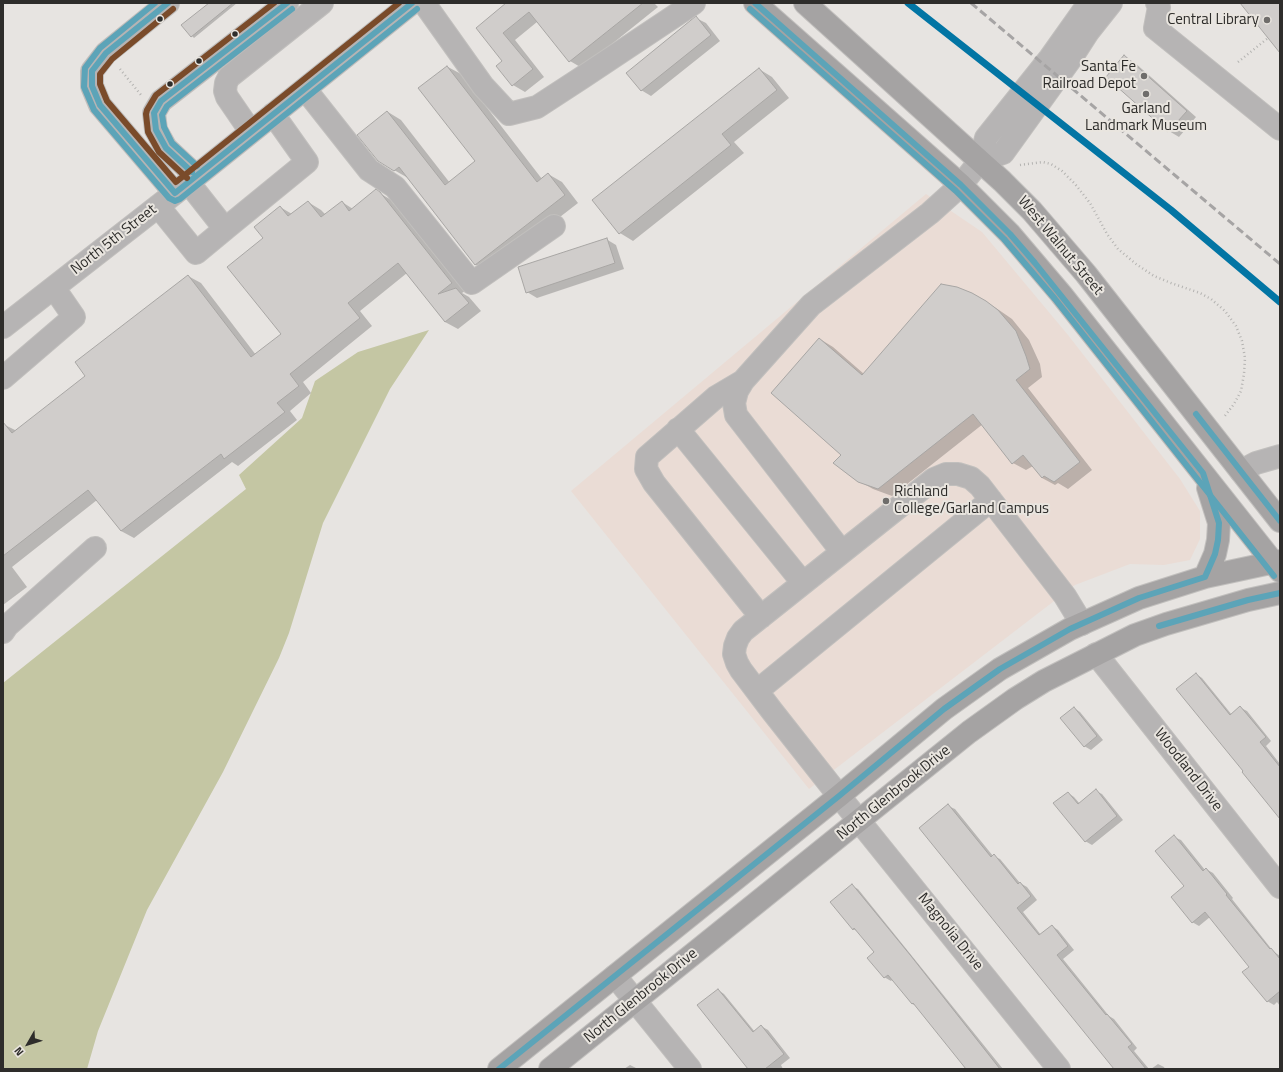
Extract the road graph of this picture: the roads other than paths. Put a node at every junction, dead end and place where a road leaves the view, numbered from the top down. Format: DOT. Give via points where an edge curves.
graph roads {
  1 [pos="168,3"];
  2 [pos="286,3"];
  3 [pos="322,3"];
  4 [pos="412,3"];
  5 [pos="424,3"];
  6 [pos="694,3"];
  7 [pos="756,3"];
  8 [pos="805,3"];
  9 [pos="1089,3"];
  10 [pos="1111,3"];
  11 [pos="1160,4"];
  12 [pos="305,89"];
  13 [pos="149,105"];
  14 [pos="273,114"];
  15 [pos="114,122"];
  16 [pos="1280,130"];
  17 [pos="251,132"];
  18 [pos="980,161"];
  19 [pos="186,183"];
  20 [pos="961,185"];
  21 [pos="158,206"];
  22 [pos="554,226"];
  23 [pos="225,229"];
  24 [pos="54,288"];
  25 [pos="3,328"];
  26 [pos="3,378"];
  27 [pos="743,380"];
  28 [pos="678,429"];
  29 [pos="1280,456"];
  30 [pos="1241,471"];
  31 [pos="1203,474"];
  32 [pos="991,500"];
  33 [pos="1280,521"];
  34 [pos="95,548"];
  35 [pos="842,552"];
  36 [pos="1278,565"];
  37 [pos="1205,577"];
  38 [pos="803,583"];
  39 [pos="1280,593"];
  40 [pos="761,617"];
  41 [pos="1082,624"];
  42 [pos="3,632"];
  43 [pos="1096,654"];
  44 [pos="756,691"];
  45 [pos="839,796"];
  46 [pos="860,821"];
  47 [pos="1280,887"];
  48 [pos="615,976"];
  49 [pos="634,1000"];
  50 [pos="499,1069"];
  51 [pos="550,1069"];
  52 [pos="690,1069"];
  53 [pos="1060,1069"];
  1 -- 15 [label="street" via="106,53 92,71 92,86 100,105"];
  2 -- 13 [label="street" via="161,101"];
  3 -- 17 [label="street" via="229,77 225,90 227,98"];
  4 -- 12 [label="street, North 5th Street"];
  5 -- 6 [label="street" via="483,86 509,114 537,107"];
  7 -- 20 [label="main road, West Walnut Street"];
  8 -- 18 [label="main road, West Walnut Street"];
  9 -- 18 [label="street" via="1050,58 986,138"];
  10 -- 18 [label="street" via="1003,153"];
  11 -- 16 [label="street" via="1155,28"];
  12 -- 14 [label="street, North 5th Street"];
  12 -- 22 [label="street" via="369,170 395,187 472,283"];
  13 -- 15 [label="street" via="146,122 134,126"];
  13 -- 19 [label="street" via="156,130"];
  14 -- 17 [label="street, North 5th Street"];
  14 -- 23 [label="street" via="307,162"];
  15 -- 19 [label="street"];
  17 -- 19 [label="street, North 5th Street"];
  18 -- 20 [label="street"];
  18 -- 30 [label="main road, West Walnut Street" via="1016,193 1082,269"];
  19 -- 21 [label="street, North 5th Street"];
  19 -- 23 [label="street"];
  20 -- 27 [label="street" via="930,213 811,305"];
  20 -- 31 [label="main road, West Walnut Street" via="1035,263"];
  21 -- 23 [label="street" via="196,253"];
  21 -- 24 [label="street, North 5th Street"];
  24 -- 25 [label="street, North 5th Street"];
  24 -- 26 [label="street" via="74,317"];
  27 -- 28 [label="street" via="716,397"];
  27 -- 35 [label="street" via="734,403 736,415"];
  28 -- 38 [label="street"];
  28 -- 40 [label="street" via="647,457 646,469 654,483"];
  29 -- 30 [label="street" via="1256,463"];
  30 -- 33 [label="main road, West Walnut Street"];
  31 -- 36 [label="main road, West Walnut Street"];
  31 -- 37 [label="main road" via="1219,523 1215,554"];
  32 -- 35 [label="street" via="971,478 946,474 934,479"];
  32 -- 41 [label="street" via="1068,600"];
  32 -- 44 [label="street"];
  34 -- 42 [label="street"];
  35 -- 38 [label="street"];
  36 -- 37 [label="main road, North Glenbrook Drive"];
  37 -- 41 [label="main road, North Glenbrook Drive" via="1139,598"];
  38 -- 40 [label="street"];
  39 -- 43 [label="main road, North Glenbrook Drive" via="1166,624"];
  40 -- 44 [label="street, Magnolia Drive" via="743,631 738,638 734,654 737,663"];
  41 -- 45 [label="main road, North Glenbrook Drive" via="1000,669 944,709"];
  43 -- 46 [label="main road, North Glenbrook Drive" via="1015,699 969,732"];
  43 -- 47 [label="street, Woodland Drive"];
  44 -- 45 [label="street, Magnolia Drive"];
  45 -- 46 [label="street, Magnolia Drive"];
  45 -- 48 [label="main road, North Glenbrook Drive"];
  46 -- 49 [label="main road, North Glenbrook Drive"];
  46 -- 53 [label="street, Magnolia Drive"];
  48 -- 49 [label="street"];
  48 -- 50 [label="main road, North Glenbrook Drive"];
  49 -- 51 [label="main road, North Glenbrook Drive"];
  49 -- 52 [label="street"];
}
